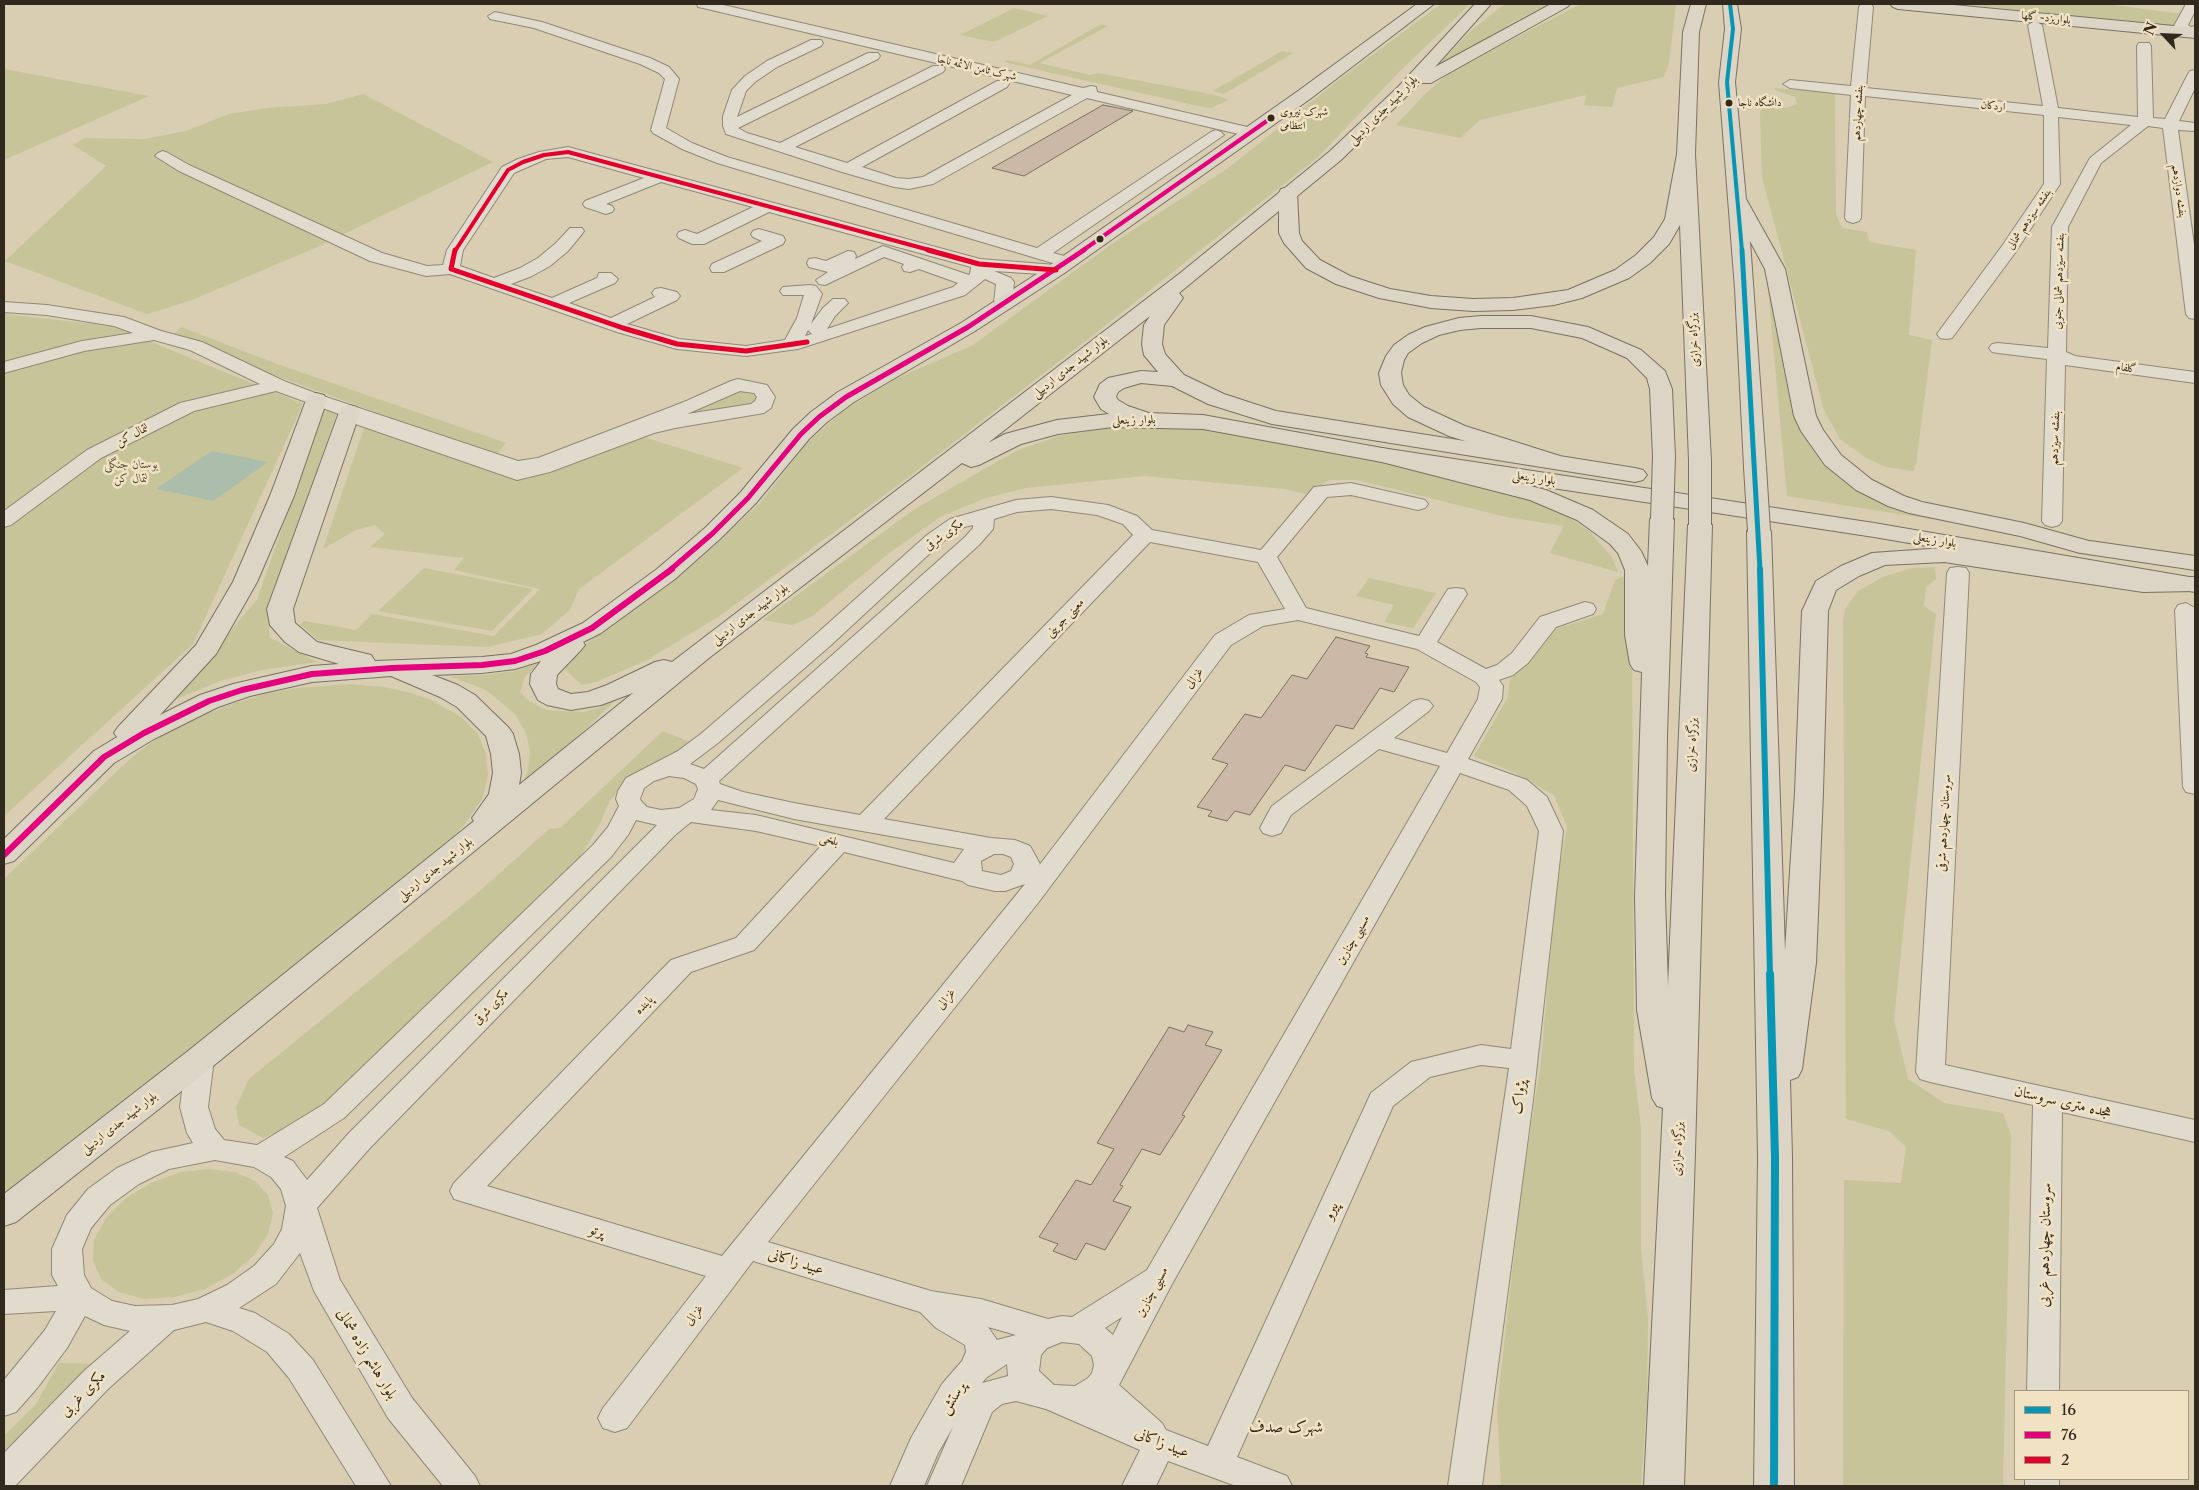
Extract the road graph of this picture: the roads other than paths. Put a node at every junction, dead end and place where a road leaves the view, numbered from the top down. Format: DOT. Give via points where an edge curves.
graph roads {
  1 [pos="703,4"];
  2 [pos="728,4"];
  3 [pos="1426,4"];
  4 [pos="1484,4"];
  5 [pos="1562,4"];
  6 [pos="1698,4"];
  7 [pos="1730,4"];
  8 [pos="1898,4"];
  9 [pos="1944,4"];
  10 [pos="2192,4"];
  11 [pos="1866,7"];
  12 [pos="751,12"];
  13 [pos="495,16"];
  14 [pos="2035,25"];
  15 [pos="2191,30"];
  16 [pos="816,43"];
  17 [pos="2144,46"];
  18 [pos="879,47"];
  19 [pos="938,69"];
  20 [pos="2195,74"];
  21 [pos="1002,84"];
  22 [pos="1790,84"];
  23 [pos="1091,90"];
  24 [pos="1404,91"];
  25 [pos="1858,91"];
  26 [pos="2051,112"];
  27 [pos="2146,121"];
  28 [pos="2170,124"];
  29 [pos="730,126"];
  30 [pos="2195,127"];
  31 [pos="1256,129"];
  32 [pos="1216,135"];
  33 [pos="781,148"];
  34 [pos="1686,154"];
  35 [pos="162,156"];
  36 [pos="847,169"];
  37 [pos="643,171"];
  38 [pos="660,176"];
  39 [pos="1288,193"];
  40 [pos="576,195"];
  41 [pos="1738,200"];
  42 [pos="768,206"];
  43 [pos="606,209"];
  44 [pos="800,215"];
  45 [pos="1853,218"];
  46 [pos="576,231"];
  47 [pos="685,235"];
  48 [pos="884,237"];
  49 [pos="1040,253"];
  50 [pos="1061,266"];
  51 [pos="718,268"];
  52 [pos="451,270"];
  53 [pos="976,272"];
  54 [pos="605,277"];
  55 [pos="1186,278"];
  56 [pos="494,284"];
  57 [pos="789,291"];
  58 [pos="661,293"];
  59 [pos="839,303"];
  60 [pos="1004,303"];
  61 [pos="553,304"];
  62 [pos="4,307"];
  63 [pos="2195,314"];
  64 [pos="612,324"];
  65 [pos="1946,334"];
  66 [pos="155,335"];
  67 [pos="824,336"];
  68 [pos="791,345"];
  69 [pos="1998,348"];
  70 [pos="2057,355"];
  71 [pos="4,368"];
  72 [pos="2195,370"];
  73 [pos="2195,378"];
  74 [pos="1176,380"];
  75 [pos="277,384"];
  76 [pos="316,400"];
  77 [pos="348,414"];
  78 [pos="1168,420"];
  79 [pos="1382,455"];
  80 [pos="1552,461"];
  81 [pos="1418,504"];
  82 [pos="890,508"];
  83 [pos="984,516"];
  84 [pos="4,521"];
  85 [pos="2052,521"];
  86 [pos="1145,535"];
  87 [pos="2080,546"];
  88 [pos="1266,558"];
  89 [pos="1958,573"];
  90 [pos="2195,577"];
  91 [pos="1456,594"];
  92 [pos="1584,609"];
  93 [pos="2186,610"];
  94 [pos="1298,613"];
  95 [pos="592,628"];
  96 [pos="1425,644"];
  97 [pos="700,652"];
  98 [pos="392,668"];
  99 [pos="1484,677"];
  100 [pos="1421,706"];
  101 [pos="1653,735"];
  102 [pos="1374,740"];
  103 [pos="104,758"];
  104 [pos="1455,763"];
  105 [pos="657,772"];
  106 [pos="708,785"];
  107 [pos="2195,787"];
  108 [pos="631,806"];
  109 [pos="686,814"];
  110 [pos="865,824"];
  111 [pos="1272,828"];
  112 [pos="838,842"];
  113 [pos="1002,847"];
  114 [pos="4,855"];
  115 [pos="1059,856"];
  116 [pos="971,875"];
  117 [pos="426,876"];
  118 [pos="1004,883"];
  119 [pos="1035,888"];
  120 [pos="200,1059"];
  121 [pos="1524,1060"];
  122 [pos="1930,1072"];
  123 [pos="2048,1098"];
  124 [pos="2195,1131"];
  125 [pos="216,1149"];
  126 [pos="1678,1153"];
  127 [pos="261,1157"];
  128 [pos="1775,1157"];
  129 [pos="465,1191"];
  130 [pos="300,1206"];
  131 [pos="4,1213"];
  132 [pos="737,1258"];
  133 [pos="1159,1278"];
  134 [pos="80,1297"];
  135 [pos="4,1302"];
  136 [pos="931,1303"];
  137 [pos="206,1309"];
  138 [pos="166,1318"];
  139 [pos="1052,1335"];
  140 [pos="974,1369"];
  141 [pos="1104,1382"];
  142 [pos="2043,1390"];
  143 [pos="1044,1394"];
  144 [pos="4,1402"];
  145 [pos="615,1418"];
  146 [pos="1160,1443"];
  147 [pos="1217,1464"];
  148 [pos="4,1475"];
  149 [pos="374,1486"];
  150 [pos="462,1486"];
  151 [pos="907,1486"];
  152 [pos="944,1486"];
  153 [pos="1139,1486"];
  154 [pos="1275,1486"];
  155 [pos="1465,1486"];
  156 [pos="1664,1486"];
  157 [pos="1774,1486"];
  1 -- 12 [label="street, شهرک ثامن الائمه ناجا"];
  2 -- 12 [label="street, شهرک ثامن الائمه ناجا"];
  3 -- 31 [label="main road"];
  4 -- 24 [label="main road, بلوار شهید جدی اردبیلی"];
  5 -- 24 [label="main road"];
  6 -- 34 [label="main road, بزرگراه خرازی" via="1691,32"];
  7 -- 41 [label="main road" via="1733,29 1727,82"];
  8 -- 15 [label="main road, بلواریزد- گلها"];
  9 -- 15 [label="main road"];
  10 -- 15 [label="street"];
  11 -- 25 [label="street, بنفشه چهاردهم"];
  12 -- 18 [label="street, شهرک ثامن الائمه ناجا"];
  13 -- 49 [label="street" via="536,25 664,70 672,79 658,130 687,146 722,160"];
  14 -- 26 [label="street, بنفشه سیزدهم شمالی"];
  16 -- 29 [label="street" via="772,64 750,79 739,90"];
  17 -- 27 [label="street"];
  18 -- 23 [label="street, شهرک ثامن الائمه ناجا"];
  18 -- 29 [label="street"];
  19 -- 33 [label="street"];
  20 -- 28 [label="street"];
  21 -- 36 [label="street"];
  22 -- 25 [label="street, اردکان"];
  23 -- 31 [label="street, شهرک ثامن الائمه ناجا"];
  23 -- 36 [label="street" via="928,181 894,182"];
  24 -- 39 [label="main road, بلوار شهید جدی اردبیلی" via="1335,156"];
  25 -- 26 [label="street, اردکان"];
  25 -- 45 [label="street, بنفشه چهاردهم"];
  26 -- 27 [label="street, اردکان"];
  26 -- 65 [label="street, بنفشه سیزدهم شمالی" via="2052,184 2010,249"];
  27 -- 28 [label="street, اردکان"];
  27 -- 70 [label="street, بنفشه سیزدهم شمالی جنوبی" via="2095,161 2060,227"];
  28 -- 30 [label="street, اردکان"];
  28 -- 63 [label="street, بنفشه دوازدهم"];
  29 -- 33 [label="street" via="731,131 742,136"];
  31 -- 50 [label="main road"];
  32 -- 49 [label="street"];
  33 -- 36 [label="street"];
  34 -- 39 [label="main road" via="1674,220 1662,240 1643,259 1597,286 1568,296 1527,303 1473,305 1431,302 1386,294 1343,280 1313,264 1294,243 1289,233"];
  34 -- 126 [label="main road, بزرگراه خرازی, bridge" via="1700,524"];
  35 -- 52 [label="street" via="376,256 426,271"];
  37 -- 38 [label="street"];
  37 -- 40 [label="street" via="584,198"];
  37 -- 52 [label="street" via="568,152 544,154 523,162 508,170 465,234 455,250"];
  38 -- 42 [label="street"];
  38 -- 43 [label="street" via="591,204"];
  39 -- 55 [label="main road, بلوار شهید جدی اردبیلی"];
  41 -- 87 [label="main road" via="1775,269 1805,416 1812,432 1833,460 1864,484 1903,504 2024,530"];
  41 -- 128 [label="main road, bridge" via="1759,532"];
  42 -- 44 [label="street"];
  42 -- 47 [label="street" via="698,240"];
  44 -- 48 [label="street"];
  44 -- 51 [label="street" via="754,237 777,240"];
  46 -- 56 [label="street" via="544,262"];
  48 -- 53 [label="street"];
  48 -- 53 [label="street" via="819,272 883,252 914,265"];
  49 -- 50 [label="street"];
  50 -- 53 [label="street"];
  50 -- 60 [label="main road"];
  52 -- 56 [label="street"];
  53 -- 60 [label="street" via="1005,282"];
  53 -- 67 [label="street" via="959,291"];
  54 -- 61 [label="street" via="609,279"];
  55 -- 74 [label="main road, بلوار زینعلی" via="1154,325 1152,344 1155,355"];
  55 -- 82 [label="main road, بلوار شهید جدی اردبیلی"];
  56 -- 61 [label="street"];
  57 -- 68 [label="street" via="810,290 813,294 806,318"];
  58 -- 64 [label="street" via="671,296"];
  59 -- 67 [label="street" via="817,329"];
  60 -- 95 [label="main road" via="846,397 820,416 713,533 666,574"];
  61 -- 64 [label="street"];
  62 -- 66 [label="street" via="118,321"];
  64 -- 68 [label="street" via="677,344 746,351"];
  66 -- 71 [label="street" via="82,346"];
  66 -- 75 [label="street" via="196,346"];
  67 -- 68 [label="street"];
  69 -- 70 [label="street, گلفام"];
  70 -- 72 [label="street, گلفام" via="2069,353"];
  70 -- 73 [label="street, گلفام" via="2071,361"];
  70 -- 85 [label="street, بنفشه سیزدهم"];
  74 -- 78 [label="main road" via="1127,379 1108,389 1105,397 1120,411"];
  74 -- 80 [label="main road, بلوار زینعلی" via="1216,399 1272,417"];
  75 -- 76 [label="street"];
  75 -- 84 [label="street, لتمال کن" via="187,408 94,454"];
  76 -- 77 [label="street"];
  76 -- 103 [label="main road" via="282,496 249,573 208,649"];
  77 -- 77 [label="street" via="518,467 542,463 738,385 760,389 766,396 764,404 757,408 647,429 543,468 518,474"];
  77 -- 98 [label="main road" via="280,609 283,625 308,647"];
  78 -- 79 [label="main road, بلوار زینعلی" via="1203,422"];
  78 -- 82 [label="main road, بلوار زینعلی" via="1113,420 1066,426 1013,439"];
  79 -- 90 [label="main road, بلوار زینعلی"];
  79 -- 101 [label="main road" via="1538,495 1585,515 1619,539 1629,551 1637,570 1638,635"];
  80 -- 87 [label="main road, بلوار زینعلی"];
  80 -- 101 [label="main road, bridge" via="1457,431 1416,412 1401,399 1392,385 1393,360 1401,349 1432,331 1459,324 1530,322 1588,333 1634,354 1657,376 1661,389 1664,458"];
  81 -- 88 [label="street" via="1350,489 1321,491"];
  82 -- 97 [label="main road, بلوار شهید جدی اردبیلی"];
  83 -- 86 [label="street" via="1016,506 1051,503 1100,509 1130,520"];
  83 -- 105 [label="street, مکری شرقی" via="957,523 934,539 710,738"];
  83 -- 106 [label="street, مکری شرقی" via="983,528 972,541"];
  86 -- 88 [label="street"];
  86 -- 110 [label="street, معینی جوینی"];
  87 -- 90 [label="main road, بلوار زینعلی"];
  88 -- 94 [label="street"];
  89 -- 122 [label="street, سروستان چهاردهم شرقی"];
  90 -- 128 [label="main road" via="2143,585 1944,555 1881,558 1826,586 1815,611 1800,963"];
  91 -- 96 [label="street"];
  92 -- 99 [label="street" via="1548,622 1520,658 1505,670"];
  93 -- 107 [label="street"];
  94 -- 96 [label="street"];
  94 -- 115 [label="street, غزالی" via="1257,620 1223,640"];
  95 -- 97 [label="main road" via="544,674 547,694 571,702 592,699"];
  95 -- 98 [label="main road" via="545,651 515,661"];
  96 -- 99 [label="street"];
  97 -- 117 [label="main road, بلوار شهید جدی اردبیلی"];
  98 -- 103 [label="main road" via="312,674 242,690 177,715"];
  98 -- 117 [label="main road" via="449,691 471,705 498,734 505,754 508,773 503,794 489,815"];
  99 -- 104 [label="street, مسیبی چناربن" via="1492,686 1490,699"];
  100 -- 102 [label="street"];
  101 -- 126 [label="main road" via="1650,897 1653,1010"];
  102 -- 104 [label="street, پژواک"];
  102 -- 111 [label="street" via="1281,811"];
  103 -- 114 [label="main road"];
  104 -- 121 [label="street, پژواک" via="1518,785 1538,802 1551,831"];
  104 -- 133 [label="street, مسیبی چناربن"];
  105 -- 106 [label="street" via="690,771"];
  105 -- 108 [label="street" via="635,783 628,799"];
  106 -- 109 [label="street" via="704,803"];
  106 -- 110 [label="street, بلخی" via="746,800"];
  108 -- 109 [label="street" via="648,816 661,818"];
  108 -- 127 [label="street" via="619,830 602,851 334,1111"];
  109 -- 112 [label="street, بلخی" via="756,823"];
  109 -- 130 [label="street, مکری شرقی" via="666,830 366,1134"];
  110 -- 113 [label="street, بلخی"];
  112 -- 116 [label="street, بلخی"];
  112 -- 129 [label="street, پاینده" via="745,944 681,966"];
  113 -- 115 [label="street, بلخی"];
  113 -- 116 [label="street" via="974,852 967,863"];
  113 -- 118 [label="street" via="1021,852 1027,864 1021,876"];
  115 -- 119 [label="street, غزالی"];
  116 -- 118 [label="street" via="986,882"];
  117 -- 120 [label="main road, بلوار شهید جدی اردبیلی"];
  118 -- 119 [label="street"];
  119 -- 132 [label="street, غزالی"];
  120 -- 125 [label="street" via="194,1107 202,1133"];
  120 -- 131 [label="main road, بلوار شهید جدی اردبیلی"];
  121 -- 147 [label="street, پیرو" via="1481,1056 1421,1069 1381,1100"];
  121 -- 155 [label="street, پژواک"];
  122 -- 123 [label="street, هجده متری سروستان"];
  123 -- 124 [label="street, هجده متری سروستان"];
  123 -- 142 [label="street, سروستان چهاردهم غربی"];
  125 -- 127 [label="street"];
  125 -- 134 [label="street" via="162,1160 128,1176 99,1197 78,1223 67,1250 68,1275"];
  126 -- 156 [label="main road, بزرگراه خرازی"];
  127 -- 130 [label="street, بلوار هاشم زاده شمالی" via="282,1169 295,1185"];
  128 -- 157 [label="main road"];
  129 -- 132 [label="street, پرتو"];
  130 -- 137 [label="street" via="297,1229 285,1252 265,1275 238,1294"];
  130 -- 150 [label="street, بلوار هاشم زاده شمالی" via="325,1282 400,1408"];
  132 -- 136 [label="street, عبید زاکانی"];
  132 -- 145 [label="street, غزالی"];
  133 -- 139 [label="street, پرستش"];
  133 -- 141 [label="street, مسیبی چناربن"];
  134 -- 135 [label="street"];
  134 -- 138 [label="street" via="104,1312 135,1319"];
  134 -- 144 [label="street" via="56,1339"];
  136 -- 139 [label="street, عبید زاکانی" via="981,1312"];
  136 -- 140 [label="street" via="947,1319 973,1332 981,1340 982,1352"];
  137 -- 138 [label="street"];
  137 -- 149 [label="street" via="244,1322 278,1343 301,1369"];
  138 -- 148 [label="street, مکری غربی" via="96,1380"];
  139 -- 140 [label="street, پرستش" via="999,1352"];
  139 -- 141 [label="street" via="1096,1339 1108,1353 1110,1365"];
  139 -- 143 [label="street" via="1027,1349 1023,1361 1023,1373 1029,1383"];
  140 -- 151 [label="street, پرستش" via="954,1394"];
  141 -- 143 [label="street" via="1090,1394 1077,1399 1063,1400"];
  141 -- 146 [label="street"];
  143 -- 146 [label="street, عبید زاکانی"];
  143 -- 152 [label="street, پرستش" via="1016,1388 1002,1390 990,1394 979,1404"];
  146 -- 147 [label="street, عبید زاکانی"];
  146 -- 153 [label="street"];
  147 -- 154 [label="street, عبید زاکانی"];
}
